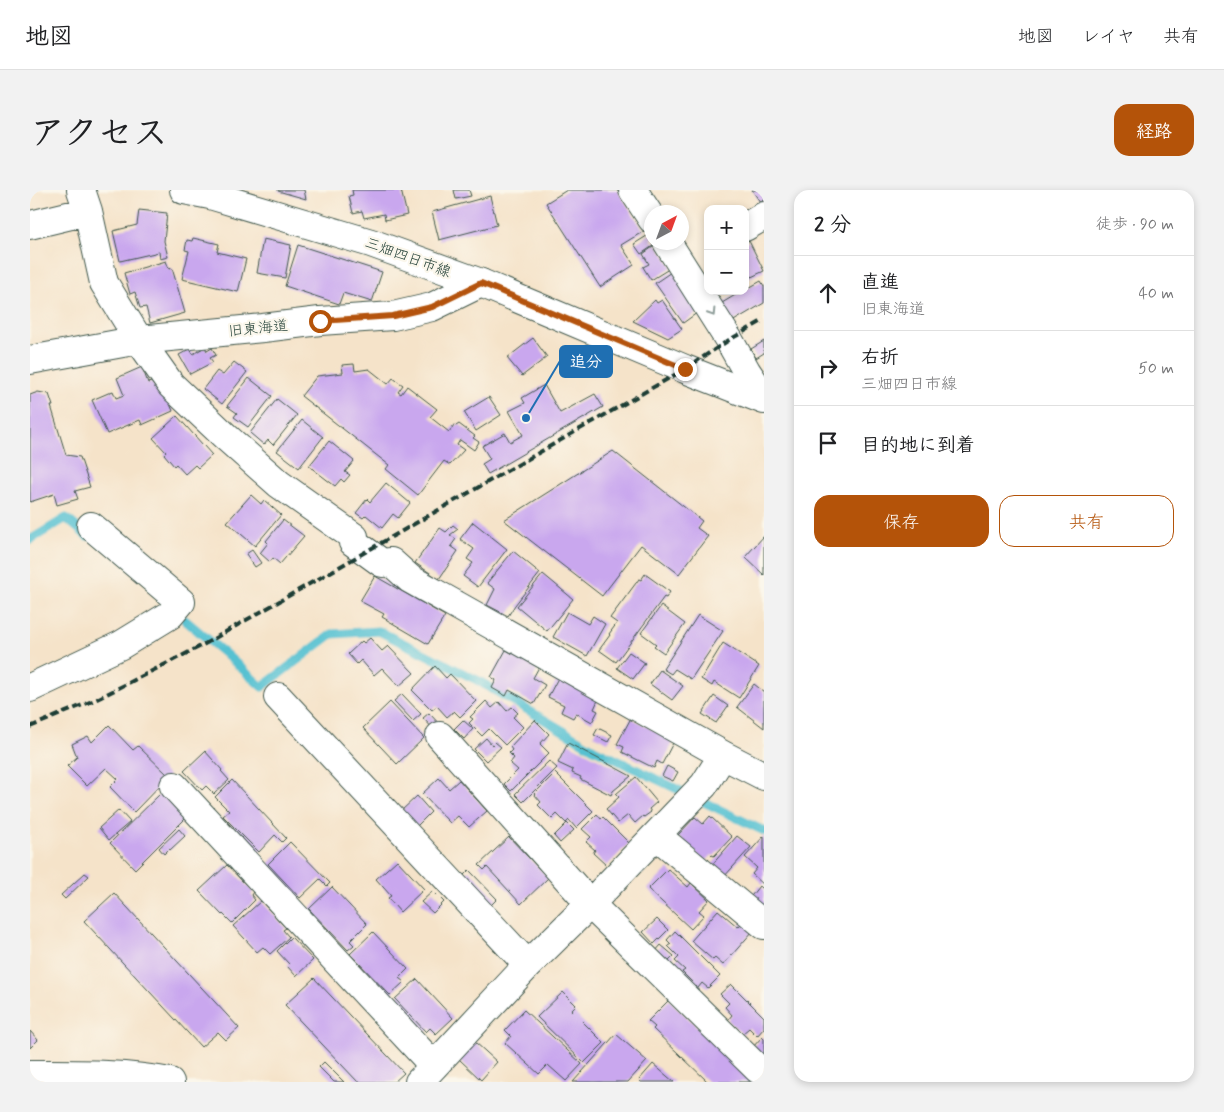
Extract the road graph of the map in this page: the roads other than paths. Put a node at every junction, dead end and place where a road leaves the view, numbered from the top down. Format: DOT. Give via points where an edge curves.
graph roads {
  1 [pos="184,190"];
  2 [pos="633,190"];
  3 [pos="84,201"];
  4 [pos="644,207"];
  5 [pos="764,216"];
  6 [pos="749,224"];
  7 [pos="30,225"];
  8 [pos="672,250"];
  9 [pos="481,283"];
  10 [pos="139,340"];
  11 [pos="30,360"];
  12 [pos="764,398"];
  13 [pos="91,526"];
  14 [pos="30,688"];
  15 [pos="278,696"];
  16 [pos="440,736"];
  17 [pos="723,755"];
  18 [pos="764,776"];
  19 [pos="174,786"];
  20 [pos="656,835"];
  21 [pos="590,904"];
  22 [pos="764,925"];
  23 [pos="528,964"];
  24 [pos="758,1069"];
  25 [pos="30,1074"];
  26 [pos="426,1074"];
  27 [pos="170,1082"];
  1 -- 9 [label="main road, 三畑四日市線" via="371,244"];
  2 -- 4 [label="main road"];
  3 -- 7 [label="main road"];
  3 -- 10 [label="main road" via="104,283"];
  5 -- 6 [label="main road"];
  8 -- 12 [label="main road, one-way"];
  9 -- 10 [label="main road, 旧東海道" via="432,307 393,316"];
  9 -- 12 [label="main road, 三畑四日市線" via="676,365"];
  10 -- 11 [label="main road, 旧東海道"];
  10 -- 17 [label="main road" via="171,385 226,437 279,484 354,537 353,542 382,564 391,562 410,578"];
  13 -- 14 [label="main road" via="181,602 170,615 122,645"];
  15 -- 23 [label="main road"];
  16 -- 21 [label="main road"];
  17 -- 18 [label="main road"];
  17 -- 20 [label="main road" via="704,786"];
  19 -- 26 [label="main road"];
  20 -- 21 [label="main road"];
  20 -- 22 [label="main road"];
  21 -- 23 [label="main road"];
  21 -- 24 [label="main road"];
  23 -- 26 [label="main road"];
  25 -- 27 [label="main road" via="131,1077"];
}
